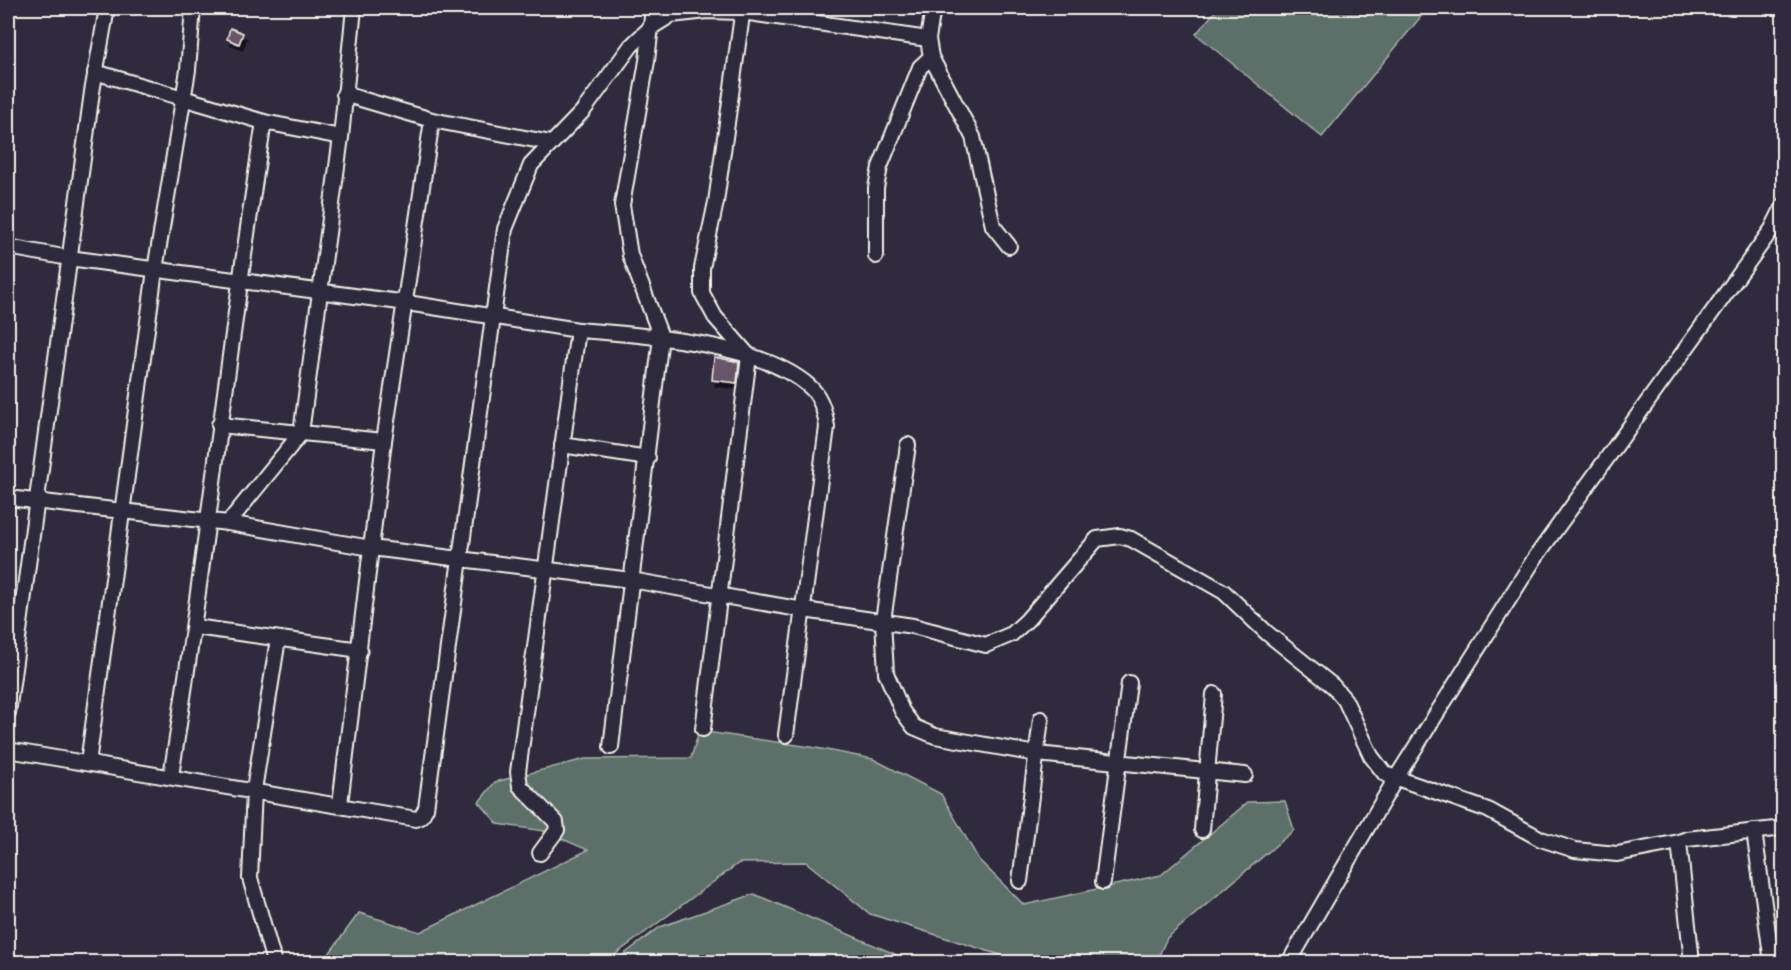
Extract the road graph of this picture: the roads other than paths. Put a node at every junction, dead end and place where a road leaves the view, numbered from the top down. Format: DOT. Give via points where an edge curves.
graph roads {
  1 [pos="107,8"];
  2 [pos="193,8"];
  3 [pos="354,8"];
  4 [pos="652,8"];
  5 [pos="933,8"];
  6 [pos="743,10"];
  7 [pos="650,28"];
  8 [pos="928,39"];
  9 [pos="932,57"];
  10 [pos="95,72"];
  11 [pos="344,94"];
  12 [pos="183,99"];
  13 [pos="432,120"];
  14 [pos="264,122"];
  15 [pos="341,137"];
  16 [pos="551,143"];
  17 [pos="1784,205"];
  18 [pos="1009,246"];
  19 [pos="8,247"];
  20 [pos="876,256"];
  21 [pos="69,258"];
  22 [pos="154,270"];
  23 [pos="238,280"];
  24 [pos="321,292"];
  25 [pos="407,303"];
  26 [pos="492,316"];
  27 [pos="578,330"];
  28 [pos="662,337"];
  29 [pos="749,356"];
  30 [pos="219,425"];
  31 [pos="301,433"];
  32 [pos="384,441"];
  33 [pos="562,445"];
  34 [pos="908,445"];
  35 [pos="648,458"];
  36 [pos="8,498"];
  37 [pos="37,502"];
  38 [pos="122,513"];
  39 [pos="208,522"];
  40 [pos="228,523"];
  41 [pos="371,548"];
  42 [pos="460,558"];
  43 [pos="544,570"];
  44 [pos="632,580"];
  45 [pos="719,595"];
  46 [pos="804,610"];
  47 [pos="883,621"];
  48 [pos="195,627"];
  49 [pos="278,639"];
  50 [pos="360,650"];
  51 [pos="1129,684"];
  52 [pos="1214,694"];
  53 [pos="8,713"];
  54 [pos="1041,718"];
  55 [pos="703,729"];
  56 [pos="786,735"];
  57 [pos="610,747"];
  58 [pos="8,750"];
  59 [pos="1036,754"];
  60 [pos="87,763"];
  61 [pos="1120,764"];
  62 [pos="1206,773"];
  63 [pos="1245,775"];
  64 [pos="171,776"];
  65 [pos="1396,778"];
  66 [pos="254,790"];
  67 [pos="340,804"];
  68 [pos="1784,828"];
  69 [pos="1202,830"];
  70 [pos="1754,831"];
  71 [pos="1679,842"];
  72 [pos="540,853"];
  73 [pos="1020,881"];
  74 [pos="1103,882"];
  75 [pos="274,963"];
  76 [pos="1289,963"];
  77 [pos="1692,963"];
  78 [pos="1772,963"];
  1 -- 10 [label="street"];
  2 -- 12 [label="street"];
  3 -- 11 [label="street"];
  4 -- 7 [label="street"];
  5 -- 8 [label="street"];
  6 -- 7 [label="street" via="671,15"];
  6 -- 8 [label="street"];
  6 -- 29 [label="street" via="716,202 702,268 702,293 715,317"];
  7 -- 16 [label="street" via="631,46 583,111"];
  7 -- 28 [label="street" via="622,205 630,255"];
  8 -- 9 [label="street"];
  9 -- 18 [label="street" via="973,137 993,226"];
  9 -- 20 [label="street" via="920,67 880,167 876,188"];
  10 -- 12 [label="street"];
  10 -- 21 [label="street"];
  11 -- 13 [label="street"];
  11 -- 15 [label="street"];
  12 -- 14 [label="street"];
  12 -- 22 [label="street"];
  13 -- 16 [label="street"];
  13 -- 25 [label="street"];
  14 -- 15 [label="street"];
  14 -- 23 [label="street"];
  15 -- 24 [label="street"];
  16 -- 26 [label="street" via="531,165 505,229"];
  17 -- 65 [label="street" via="1759,247 1535,558"];
  19 -- 21 [label="street"];
  21 -- 22 [label="street"];
  21 -- 37 [label="street"];
  22 -- 23 [label="street"];
  22 -- 38 [label="street"];
  23 -- 24 [label="street"];
  23 -- 30 [label="street"];
  24 -- 25 [label="street"];
  24 -- 31 [label="street"];
  25 -- 26 [label="street"];
  25 -- 32 [label="street"];
  26 -- 27 [label="street"];
  26 -- 42 [label="street"];
  27 -- 28 [label="street"];
  27 -- 33 [label="street"];
  28 -- 29 [label="street"];
  28 -- 35 [label="street"];
  29 -- 45 [label="street"];
  29 -- 46 [label="street" via="783,369 810,387 824,407 827,427"];
  30 -- 31 [label="street"];
  30 -- 39 [label="street"];
  31 -- 32 [label="street"];
  31 -- 40 [label="street"];
  32 -- 41 [label="street"];
  33 -- 35 [label="street"];
  33 -- 43 [label="street"];
  34 -- 47 [label="street"];
  35 -- 44 [label="street"];
  36 -- 37 [label="street"];
  37 -- 38 [label="street"];
  37 -- 53 [label="street"];
  38 -- 39 [label="street"];
  38 -- 60 [label="street"];
  39 -- 40 [label="street"];
  39 -- 48 [label="street"];
  40 -- 41 [label="street"];
  41 -- 42 [label="street"];
  41 -- 50 [label="street"];
  42 -- 43 [label="street"];
  42 -- 67 [label="street" via="425,813 416,819"];
  43 -- 44 [label="street"];
  43 -- 72 [label="street" via="518,772 520,786 556,822 556,830"];
  44 -- 45 [label="street"];
  44 -- 57 [label="street"];
  45 -- 46 [label="street"];
  45 -- 55 [label="street"];
  46 -- 47 [label="street"];
  46 -- 56 [label="street"];
  47 -- 59 [label="street" via="886,673 902,711 914,727 935,736"];
  47 -- 65 [label="street" via="981,644 993,643 1012,634 1027,620 1097,539 1131,539 1224,592 1333,686 1346,700 1378,767"];
  48 -- 49 [label="street"];
  48 -- 64 [label="street"];
  49 -- 50 [label="street"];
  49 -- 66 [label="street"];
  50 -- 67 [label="street"];
  51 -- 61 [label="street"];
  52 -- 62 [label="street"];
  54 -- 59 [label="street"];
  58 -- 60 [label="street"];
  59 -- 61 [label="street"];
  59 -- 73 [label="street"];
  60 -- 64 [label="street"];
  61 -- 62 [label="street"];
  61 -- 74 [label="street"];
  62 -- 63 [label="street"];
  62 -- 69 [label="street"];
  64 -- 66 [label="street"];
  65 -- 71 [label="street" via="1488,810 1541,839 1575,850 1617,854"];
  65 -- 76 [label="street"];
  66 -- 67 [label="street"];
  66 -- 75 [label="street" via="250,878"];
  68 -- 70 [label="street"];
  70 -- 71 [label="street"];
  70 -- 78 [label="street"];
  71 -- 77 [label="street"];
}
